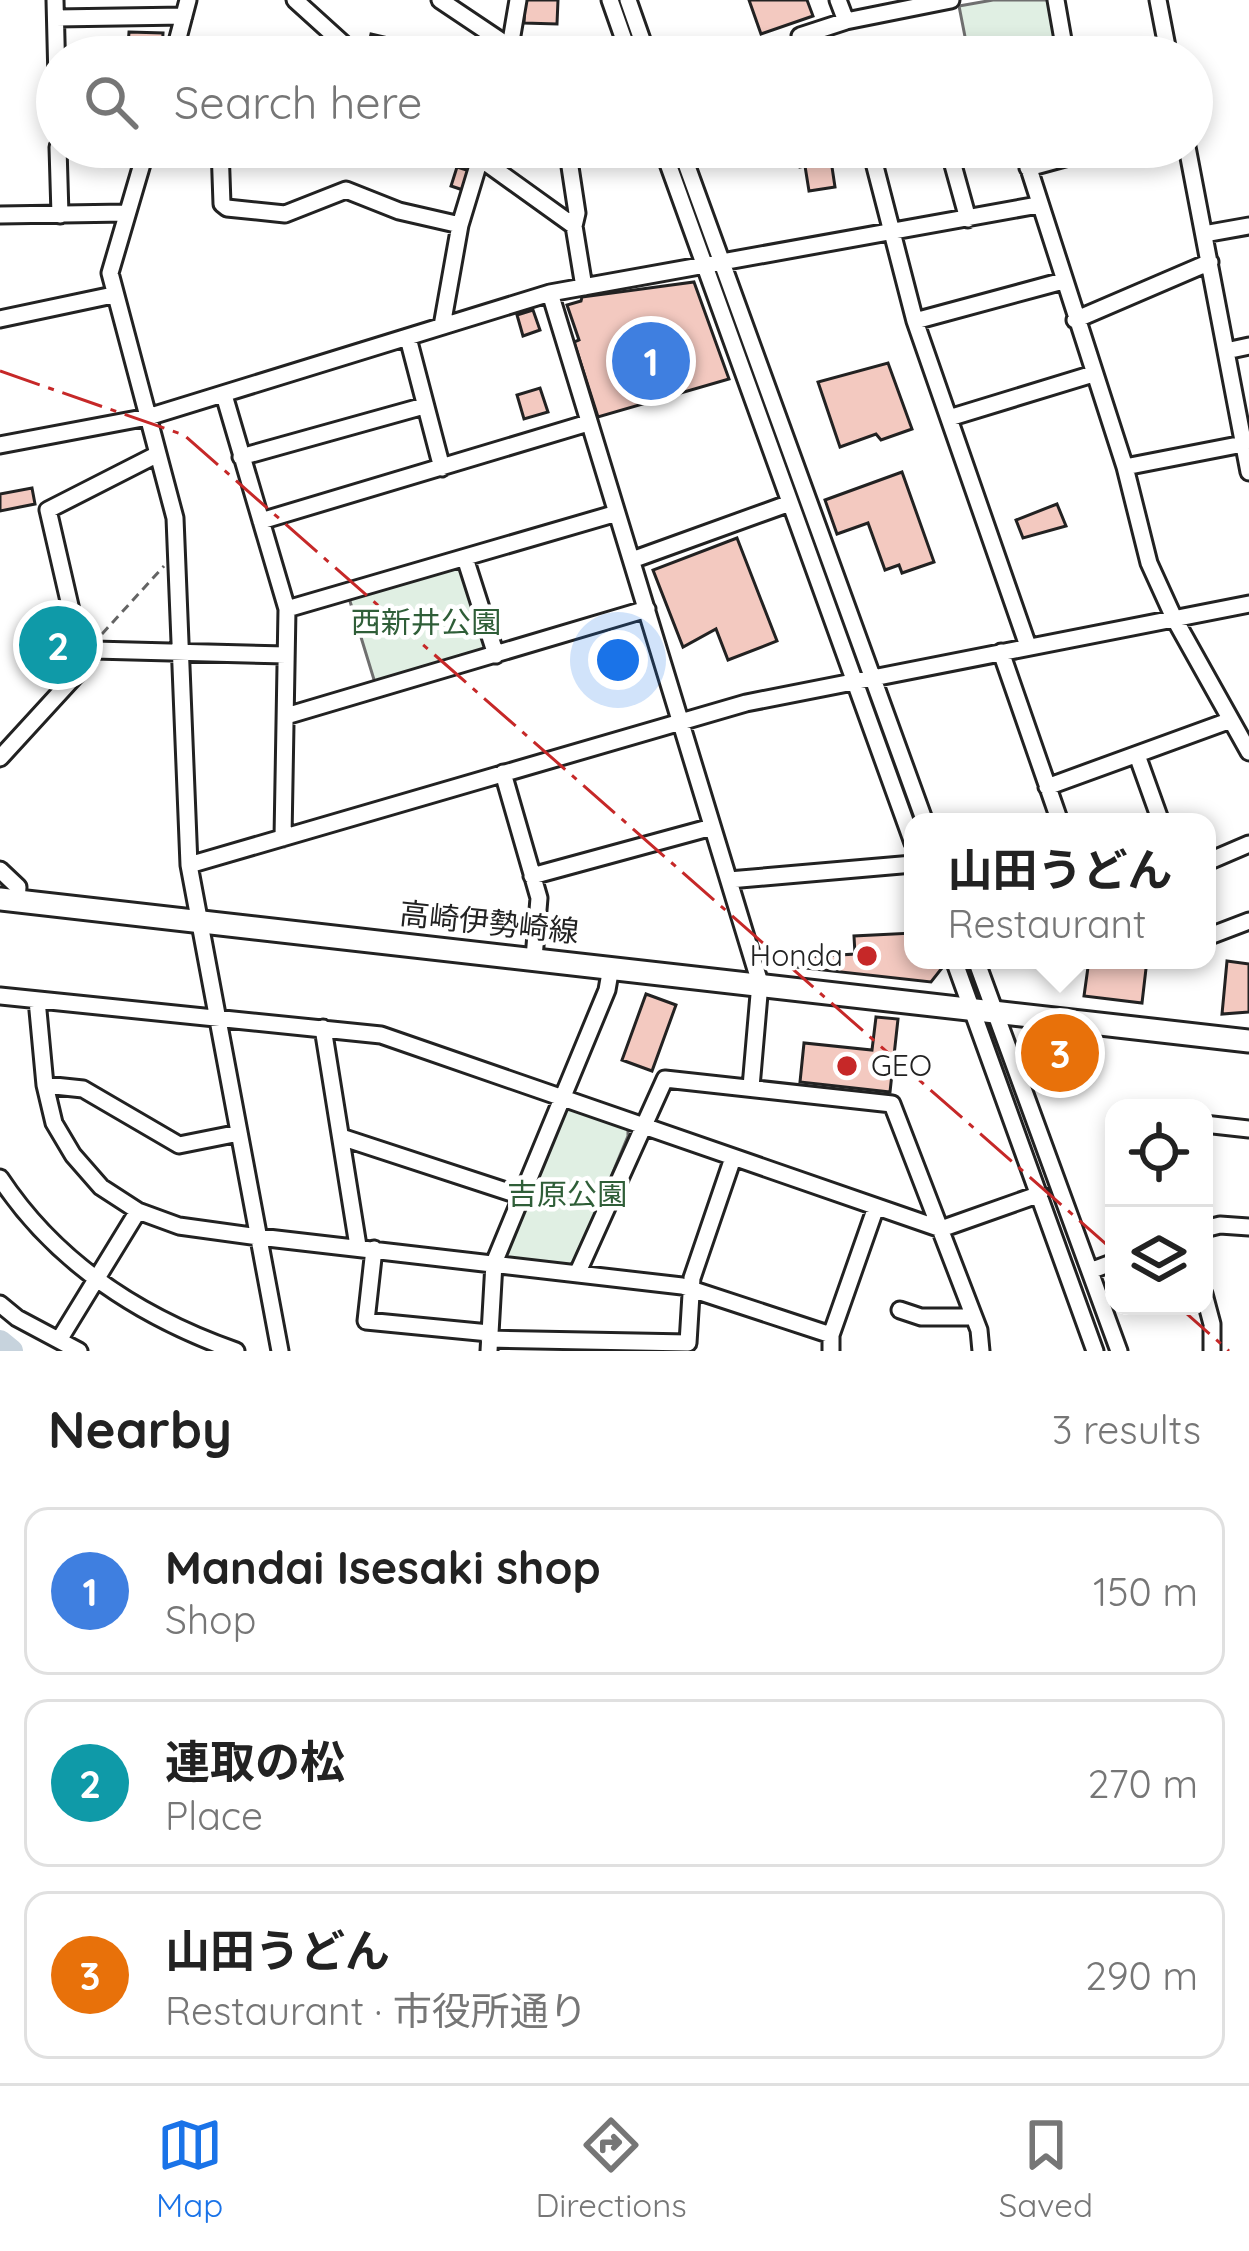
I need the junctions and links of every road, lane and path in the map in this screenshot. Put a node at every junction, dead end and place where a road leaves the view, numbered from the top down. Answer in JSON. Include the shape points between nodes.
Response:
{"nodes":[{"id":1,"x":55,"y":0,"type":"edge"},
{"id":2,"x":296,"y":0,"type":"edge"},
{"id":3,"x":440,"y":0,"type":"edge"},
{"id":4,"x":518,"y":0,"type":"edge"},
{"id":5,"x":610,"y":0,"type":"edge"},
{"id":6,"x":628,"y":0,"type":"edge"},
{"id":7,"x":838,"y":0,"type":"edge"},
{"id":8,"x":950,"y":0,"type":"edge"},
{"id":9,"x":1056,"y":0,"type":"edge"},
{"id":10,"x":1158,"y":0,"type":"edge"},
{"id":11,"x":186,"y":8,"type":"edge"},
{"id":12,"x":56,"y":19,"type":"junction"},
{"id":13,"x":846,"y":22,"type":"junction"},
{"id":14,"x":56,"y":36,"type":"edge"},
{"id":15,"x":335,"y":36,"type":"edge"},
{"id":16,"x":493,"y":36,"type":"edge"},
{"id":17,"x":511,"y":36,"type":"edge"},
{"id":18,"x":623,"y":36,"type":"edge"},
{"id":19,"x":641,"y":36,"type":"edge"},
{"id":20,"x":800,"y":36,"type":"edge"},
{"id":21,"x":1062,"y":36,"type":"edge"},
{"id":22,"x":1165,"y":36,"type":"edge"},
{"id":23,"x":59,"y":168,"type":"edge"},
{"id":24,"x":140,"y":168,"type":"edge"},
{"id":25,"x":220,"y":168,"type":"edge"},
{"id":26,"x":477,"y":168,"type":"edge"},
{"id":27,"x":493,"y":168,"type":"edge"},
{"id":28,"x":570,"y":168,"type":"edge"},
{"id":29,"x":671,"y":168,"type":"edge"},
{"id":30,"x":686,"y":168,"type":"edge"},
{"id":31,"x":876,"y":168,"type":"edge"},
{"id":32,"x":953,"y":168,"type":"edge"},
{"id":33,"x":1028,"y":168,"type":"edge"},
{"id":34,"x":1191,"y":168,"type":"edge"},
{"id":35,"x":1038,"y":205,"type":"junction"},
{"id":36,"x":126,"y":213,"type":"junction"},
{"id":37,"x":0,"y":215,"type":"edge"},
{"id":38,"x":60,"y":215,"type":"junction"},
{"id":39,"x":968,"y":219,"type":"junction"},
{"id":40,"x":460,"y":225,"type":"junction"},
{"id":41,"x":574,"y":226,"type":"junction"},
{"id":42,"x":1249,"y":226,"type":"edge"},
{"id":43,"x":895,"y":233,"type":"junction"},
{"id":44,"x":1204,"y":234,"type":"junction"},
{"id":45,"x":1210,"y":262,"type":"junction"},
{"id":46,"x":714,"y":265,"type":"junction"},
{"id":47,"x":1063,"y":281,"type":"junction"},
{"id":48,"x":584,"y":287,"type":"junction"},
{"id":49,"x":550,"y":293,"type":"junction"},
{"id":50,"x":113,"y":296,"type":"junction"},
{"id":51,"x":0,"y":319,"type":"edge"},
{"id":52,"x":1075,"y":320,"type":"junction"},
{"id":53,"x":915,"y":322,"type":"junction"},
{"id":54,"x":442,"y":326,"type":"junction"},
{"id":55,"x":408,"y":338,"type":"junction"},
{"id":56,"x":1249,"y":346,"type":"edge"},
{"id":57,"x":1226,"y":351,"type":"junction"},
{"id":58,"x":1093,"y":374,"type":"junction"},
{"id":59,"x":224,"y":395,"type":"junction"},
{"id":60,"x":424,"y":406,"type":"junction"},
{"id":61,"x":148,"y":417,"type":"junction"},
{"id":62,"x":949,"y":418,"type":"junction"},
{"id":63,"x":588,"y":423,"type":"junction"},
{"id":64,"x":1243,"y":443,"type":"junction"},
{"id":65,"x":0,"y":445,"type":"edge"},
{"id":66,"x":156,"y":455,"type":"junction"},
{"id":67,"x":241,"y":457,"type":"junction"},
{"id":68,"x":1125,"y":467,"type":"junction"},
{"id":69,"x":442,"y":468,"type":"junction"},
{"id":70,"x":1249,"y":472,"type":"edge"},
{"id":71,"x":790,"y":503,"type":"junction"},
{"id":72,"x":617,"y":513,"type":"junction"},
{"id":73,"x":261,"y":521,"type":"junction"},
{"id":74,"x":175,"y":554,"type":"junction"},
{"id":75,"x":465,"y":558,"type":"junction"},
{"id":76,"x":632,"y":560,"type":"junction"},
{"id":77,"x":1249,"y":604,"type":"edge"},
{"id":78,"x":287,"y":609,"type":"junction"},
{"id":79,"x":647,"y":610,"type":"junction"},
{"id":80,"x":1174,"y":618,"type":"junction"},
{"id":81,"x":1028,"y":646,"type":"junction"},
{"id":82,"x":93,"y":647,"type":"junction"},
{"id":83,"x":1001,"y":652,"type":"junction"},
{"id":84,"x":179,"y":653,"type":"junction"},
{"id":85,"x":286,"y":655,"type":"junction"},
{"id":86,"x":496,"y":655,"type":"junction"},
{"id":87,"x":28,"y":657,"type":"dead end"},
{"id":88,"x":863,"y":678,"type":"junction"},
{"id":89,"x":286,"y":716,"type":"junction"},
{"id":90,"x":1231,"y":720,"type":"junction"},
{"id":91,"x":681,"y":721,"type":"junction"},
{"id":92,"x":1249,"y":752,"type":"edge"},
{"id":93,"x":1137,"y":755,"type":"junction"},
{"id":94,"x":0,"y":758,"type":"edge"},
{"id":95,"x":502,"y":773,"type":"junction"},
{"id":96,"x":1047,"y":787,"type":"junction"},
{"id":97,"x":904,"y":813,"type":"edge"},
{"id":98,"x":921,"y":813,"type":"edge"},
{"id":99,"x":1057,"y":813,"type":"edge"},
{"id":100,"x":1158,"y":813,"type":"edge"},
{"id":101,"x":712,"y":827,"type":"junction"},
{"id":102,"x":284,"y":838,"type":"junction"},
{"id":103,"x":1249,"y":844,"type":"edge"},
{"id":104,"x":1216,"y":858,"type":"edge"},
{"id":105,"x":189,"y":865,"type":"junction"},
{"id":106,"x":904,"y":865,"type":"edge"},
{"id":107,"x":0,"y":870,"type":"edge"},
{"id":108,"x":532,"y":876,"type":"junction"},
{"id":109,"x":729,"y":880,"type":"junction"},
{"id":110,"x":9,"y":900,"type":"edge"},
{"id":111,"x":1249,"y":921,"type":"edge"},
{"id":112,"x":202,"y":922,"type":"junction"},
{"id":113,"x":1216,"y":934,"type":"edge"},
{"id":114,"x":534,"y":958,"type":"junction"},
{"id":115,"x":611,"y":967,"type":"junction"},
{"id":116,"x":960,"y":969,"type":"edge"},
{"id":117,"x":977,"y":969,"type":"edge"},
{"id":118,"x":760,"y":983,"type":"junction"},
{"id":119,"x":0,"y":997,"type":"edge"},
{"id":120,"x":38,"y":1000,"type":"junction"},
{"id":121,"x":983,"y":1009,"type":"junction"},
{"id":122,"x":220,"y":1017,"type":"junction"},
{"id":123,"x":323,"y":1028,"type":"junction"},
{"id":124,"x":1249,"y":1041,"type":"edge"},
{"id":125,"x":45,"y":1085,"type":"junction"},
{"id":126,"x":751,"y":1087,"type":"junction"},
{"id":127,"x":562,"y":1098,"type":"junction"},
{"id":128,"x":1213,"y":1125,"type":"edge"},
{"id":129,"x":644,"y":1126,"type":"junction"},
{"id":130,"x":1249,"y":1130,"type":"edge"},
{"id":131,"x":239,"y":1133,"type":"junction"},
{"id":132,"x":341,"y":1137,"type":"junction"},
{"id":133,"x":733,"y":1158,"type":"junction"},
{"id":134,"x":1,"y":1182,"type":"edge"},
{"id":135,"x":1040,"y":1194,"type":"junction"},
{"id":136,"x":521,"y":1196,"type":"junction"},
{"id":137,"x":876,"y":1207,"type":"junction"},
{"id":138,"x":138,"y":1211,"type":"junction"},
{"id":139,"x":1213,"y":1227,"type":"edge"},
{"id":140,"x":1249,"y":1227,"type":"edge"},
{"id":141,"x":941,"y":1229,"type":"junction"},
{"id":142,"x":259,"y":1237,"type":"junction"},
{"id":143,"x":366,"y":1247,"type":"junction"},
{"id":144,"x":494,"y":1263,"type":"junction"},
{"id":145,"x":1105,"y":1265,"type":"edge"},
{"id":146,"x":1090,"y":1271,"type":"junction"},
{"id":147,"x":577,"y":1274,"type":"junction"},
{"id":148,"x":97,"y":1280,"type":"junction"},
{"id":149,"x":692,"y":1288,"type":"junction"},
{"id":150,"x":0,"y":1304,"type":"edge"},
{"id":151,"x":900,"y":1310,"type":"dead end"},
{"id":152,"x":1210,"y":1315,"type":"edge"},
{"id":153,"x":974,"y":1317,"type":"junction"},
{"id":154,"x":59,"y":1340,"type":"junction"},
{"id":155,"x":489,"y":1341,"type":"edge"},
{"id":156,"x":831,"y":1343,"type":"edge"},
{"id":157,"x":79,"y":1351,"type":"edge"},
{"id":158,"x":236,"y":1351,"type":"edge"},
{"id":159,"x":280,"y":1351,"type":"edge"},
{"id":160,"x":981,"y":1351,"type":"edge"},
{"id":161,"x":1095,"y":1351,"type":"edge"},
{"id":162,"x":1119,"y":1351,"type":"edge"},
{"id":163,"x":1212,"y":1351,"type":"edge"}],
"edges":[{"from":1,"to":12,"type":"street"},
{"from":2,"to":15,"type":"street"},
{"from":3,"to":16,"type":"street"},
{"from":4,"to":17,"type":"street"},
{"from":5,"to":18,"type":"street"},
{"from":6,"to":19,"type":"street"},
{"from":7,"to":13,"type":"street"},
{"from":8,"to":13,"type":"street"},
{"from":9,"to":21,"type":"street"},
{"from":10,"to":22,"type":"street"},
{"from":11,"to":12,"type":"street"},
{"from":12,"to":14,"type":"street"},
{"from":13,"to":20,"type":"street"},
{"from":23,"to":38,"type":"street"},
{"from":24,"to":36,"type":"street"},
{"from":25,"to":40,"type":"street","via":[[227,208],[293,213],[346,190]]},
{"from":26,"to":40,"type":"street"},
{"from":27,"to":41,"type":"street"},
{"from":28,"to":41,"type":"street"},
{"from":29,"to":46,"type":"street"},
{"from":30,"to":46,"type":"street"},
{"from":31,"to":43,"type":"street"},
{"from":32,"to":39,"type":"street"},
{"from":33,"to":35,"type":"street"},
{"from":34,"to":44,"type":"street"},
{"from":35,"to":39,"type":"street"},
{"from":35,"to":47,"type":"street"},
{"from":36,"to":38,"type":"street"},
{"from":36,"to":50,"type":"street","via":[[110,273]]},
{"from":37,"to":38,"type":"street"},
{"from":39,"to":43,"type":"street"},
{"from":40,"to":54,"type":"street"},
{"from":41,"to":48,"type":"street"},
{"from":42,"to":44,"type":"street"},
{"from":43,"to":46,"type":"street"},
{"from":43,"to":53,"type":"street"},
{"from":44,"to":45,"type":"street"},
{"from":45,"to":52,"type":"street"},
{"from":45,"to":57,"type":"street"},
{"from":46,"to":48,"type":"street"},
{"from":46,"to":71,"type":"street"},
{"from":46,"to":88,"type":"street"},
{"from":47,"to":52,"type":"street"},
{"from":47,"to":53,"type":"street"},
{"from":48,"to":49,"type":"street"},
{"from":49,"to":54,"type":"street"},
{"from":49,"to":63,"type":"street"},
{"from":50,"to":51,"type":"street"},
{"from":50,"to":61,"type":"street"},
{"from":52,"to":58,"type":"street"},
{"from":53,"to":62,"type":"street"},
{"from":54,"to":55,"type":"street"},
{"from":55,"to":59,"type":"street"},
{"from":55,"to":60,"type":"street"},
{"from":56,"to":57,"type":"street"},
{"from":57,"to":64,"type":"street"},
{"from":58,"to":62,"type":"street"},
{"from":58,"to":68,"type":"street"},
{"from":59,"to":61,"type":"street"},
{"from":59,"to":67,"type":"street"},
{"from":60,"to":67,"type":"street"},
{"from":60,"to":69,"type":"street"},
{"from":61,"to":65,"type":"street"},
{"from":61,"to":66,"type":"street"},
{"from":62,"to":81,"type":"street"},
{"from":63,"to":69,"type":"street"},
{"from":63,"to":72,"type":"street"},
{"from":64,"to":68,"type":"street"},
{"from":64,"to":70,"type":"street"},
{"from":66,"to":74,"type":"street","via":[[175,518]]},
{"from":66,"to":82,"type":"street","via":[[48,510],[74,622]]},
{"from":67,"to":73,"type":"street"},
{"from":68,"to":80,"type":"street","via":[[1149,563]]},
{"from":69,"to":73,"type":"street"},
{"from":71,"to":76,"type":"street"},
{"from":71,"to":88,"type":"street"},
{"from":72,"to":75,"type":"street"},
{"from":72,"to":76,"type":"street"},
{"from":73,"to":78,"type":"street"},
{"from":74,"to":82,"type":"path"},
{"from":74,"to":84,"type":"street"},
{"from":75,"to":78,"type":"street"},
{"from":75,"to":86,"type":"street"},
{"from":76,"to":79,"type":"street"},
{"from":77,"to":80,"type":"street"},
{"from":78,"to":85,"type":"street"},
{"from":79,"to":86,"type":"street"},
{"from":79,"to":91,"type":"street"},
{"from":80,"to":81,"type":"street"},
{"from":80,"to":90,"type":"street"},
{"from":81,"to":83,"type":"street"},
{"from":82,"to":84,"type":"street"},
{"from":82,"to":87,"type":"path"},
{"from":82,"to":94,"type":"street"},
{"from":83,"to":88,"type":"street"},
{"from":83,"to":96,"type":"street"},
{"from":84,"to":85,"type":"street"},
{"from":84,"to":105,"type":"street"},
{"from":85,"to":89,"type":"street"},
{"from":86,"to":89,"type":"street"},
{"from":88,"to":91,"type":"street"},
{"from":88,"to":97,"type":"street"},
{"from":88,"to":98,"type":"street"},
{"from":89,"to":102,"type":"street"},
{"from":90,"to":92,"type":"street"},
{"from":90,"to":93,"type":"street"},
{"from":91,"to":95,"type":"street"},
{"from":91,"to":101,"type":"street"},
{"from":93,"to":96,"type":"street"},
{"from":93,"to":100,"type":"street"},
{"from":95,"to":102,"type":"street"},
{"from":95,"to":108,"type":"street"},
{"from":96,"to":99,"type":"street"},
{"from":101,"to":108,"type":"street"},
{"from":101,"to":109,"type":"street"},
{"from":102,"to":105,"type":"street"},
{"from":103,"to":104,"type":"street"},
{"from":105,"to":112,"type":"street"},
{"from":106,"to":109,"type":"street"},
{"from":107,"to":110,"type":"street","via":[[18,887]]},
{"from":108,"to":114,"type":"street","via":[[539,907]]},
{"from":109,"to":118,"type":"street"},
{"from":110,"to":112,"type":"main road","name":"高崎伊勢崎線"},
{"from":111,"to":113,"type":"street"},
{"from":112,"to":114,"type":"main road","name":"高崎伊勢崎線"},
{"from":112,"to":122,"type":"street"},
{"from":114,"to":115,"type":"main road","name":"高崎伊勢崎線"},
{"from":115,"to":118,"type":"main road","name":"高崎伊勢崎線"},
{"from":115,"to":127,"type":"street"},
{"from":116,"to":121,"type":"street"},
{"from":117,"to":121,"type":"street"},
{"from":118,"to":121,"type":"main road","name":"高崎伊勢崎線"},
{"from":118,"to":126,"type":"street"},
{"from":119,"to":120,"type":"street"},
{"from":120,"to":122,"type":"street"},
{"from":120,"to":125,"type":"street"},
{"from":121,"to":124,"type":"main road","name":"高崎伊勢崎線"},
{"from":121,"to":135,"type":"street"},
{"from":121,"to":146,"type":"street"},
{"from":122,"to":123,"type":"street"},
{"from":122,"to":131,"type":"street"},
{"from":123,"to":127,"type":"street","via":[[381,1035]]},
{"from":123,"to":132,"type":"street"},
{"from":125,"to":131,"type":"street","via":[[83,1089],[179,1145]]},
{"from":125,"to":138,"type":"street","via":[[73,1154],[101,1187]]},
{"from":126,"to":129,"type":"street","via":[[665,1078]]},
{"from":126,"to":141,"type":"street","via":[[892,1104]]},
{"from":127,"to":129,"type":"street"},
{"from":127,"to":136,"type":"street"},
{"from":128,"to":130,"type":"street"},
{"from":129,"to":133,"type":"street"},
{"from":129,"to":147,"type":"street"},
{"from":131,"to":142,"type":"street"},
{"from":132,"to":136,"type":"street"},
{"from":132,"to":143,"type":"street"},
{"from":133,"to":137,"type":"street"},
{"from":133,"to":149,"type":"street"},
{"from":134,"to":148,"type":"street"},
{"from":135,"to":141,"type":"street"},
{"from":135,"to":161,"type":"street"},
{"from":136,"to":144,"type":"street"},
{"from":137,"to":141,"type":"street"},
{"from":137,"to":156,"type":"street"},
{"from":138,"to":142,"type":"street","via":[[178,1226]]},
{"from":138,"to":148,"type":"street"},
{"from":139,"to":140,"type":"street"},
{"from":141,"to":153,"type":"street"},
{"from":142,"to":143,"type":"street"},
{"from":142,"to":159,"type":"street"},
{"from":143,"to":144,"type":"street"},
{"from":143,"to":155,"type":"street","via":[[366,1321]]},
{"from":144,"to":147,"type":"street"},
{"from":144,"to":155,"type":"street"},
{"from":145,"to":146,"type":"street"},
{"from":146,"to":162,"type":"street"},
{"from":147,"to":149,"type":"street"},
{"from":148,"to":154,"type":"street"},
{"from":148,"to":158,"type":"street","via":[[158,1318]]},
{"from":149,"to":155,"type":"street","via":[[688,1343]]},
{"from":149,"to":156,"type":"street"},
{"from":150,"to":154,"type":"street"},
{"from":151,"to":153,"type":"street"},
{"from":152,"to":163,"type":"street"},
{"from":153,"to":160,"type":"street"},
{"from":154,"to":157,"type":"street"}]}
